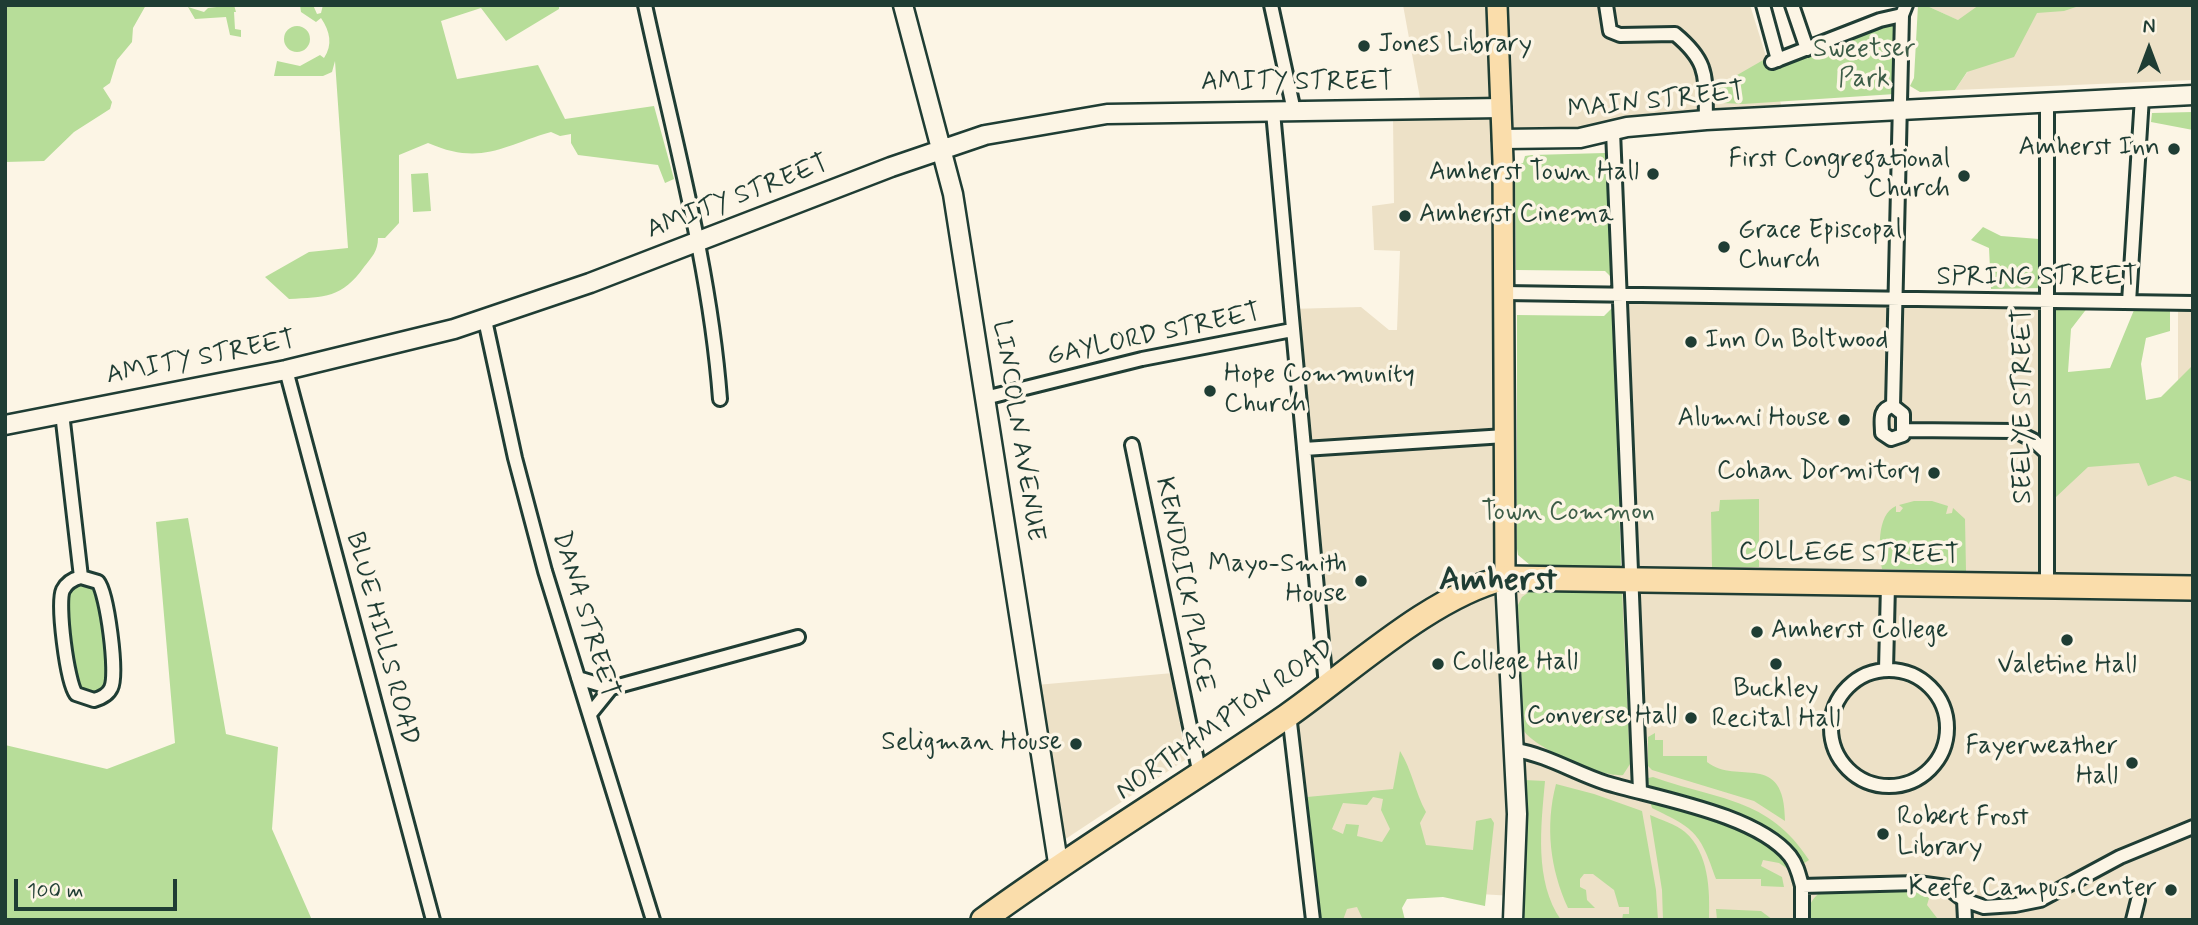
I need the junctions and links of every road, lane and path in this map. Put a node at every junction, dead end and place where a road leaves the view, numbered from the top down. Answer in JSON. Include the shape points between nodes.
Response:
{"nodes":[{"id":1,"x":645,"y":5,"type":"edge"},
{"id":2,"x":903,"y":5,"type":"edge"},
{"id":3,"x":1271,"y":5,"type":"edge"},
{"id":4,"x":1497,"y":5,"type":"edge"},
{"id":5,"x":1606,"y":5,"type":"edge"},
{"id":6,"x":1763,"y":5,"type":"edge"},
{"id":7,"x":1792,"y":5,"type":"edge"},
{"id":8,"x":1904,"y":10,"type":"edge"},
{"id":9,"x":1807,"y":49,"type":"junction"},
{"id":10,"x":2193,"y":95,"type":"edge"},
{"id":11,"x":2142,"y":97,"type":"junction"},
{"id":12,"x":2047,"y":101,"type":"junction"},
{"id":13,"x":1501,"y":108,"type":"junction"},
{"id":14,"x":1899,"y":109,"type":"junction"},
{"id":15,"x":1294,"y":111,"type":"junction"},
{"id":16,"x":1273,"y":112,"type":"junction"},
{"id":17,"x":1706,"y":120,"type":"junction"},
{"id":18,"x":1613,"y":131,"type":"junction"},
{"id":19,"x":1503,"y":139,"type":"junction"},
{"id":20,"x":942,"y":149,"type":"junction"},
{"id":21,"x":698,"y":242,"type":"junction"},
{"id":22,"x":1504,"y":293,"type":"junction"},
{"id":23,"x":1621,"y":294,"type":"junction"},
{"id":24,"x":1896,"y":300,"type":"junction"},
{"id":25,"x":2047,"y":301,"type":"junction"},
{"id":26,"x":2129,"y":302,"type":"junction"},
{"id":27,"x":2193,"y":303,"type":"edge"},
{"id":28,"x":485,"y":320,"type":"junction"},
{"id":29,"x":1292,"y":330,"type":"junction"},
{"id":30,"x":286,"y":370,"type":"junction"},
{"id":31,"x":985,"y":398,"type":"junction"},
{"id":32,"x":720,"y":399,"type":"dead end"},
{"id":33,"x":1894,"y":405,"type":"junction"},
{"id":34,"x":62,"y":413,"type":"junction"},
{"id":35,"x":5,"y":425,"type":"edge"},
{"id":36,"x":1905,"y":430,"type":"junction"},
{"id":37,"x":1505,"y":436,"type":"junction"},
{"id":38,"x":1132,"y":445,"type":"dead end"},
{"id":39,"x":1304,"y":449,"type":"junction"},
{"id":40,"x":2047,"y":453,"type":"junction"},
{"id":41,"x":81,"y":577,"type":"junction"},
{"id":42,"x":1504,"y":578,"type":"junction"},
{"id":43,"x":1631,"y":578,"type":"junction"},
{"id":44,"x":1888,"y":584,"type":"junction"},
{"id":45,"x":2046,"y":586,"type":"junction"},
{"id":46,"x":2193,"y":588,"type":"edge"},
{"id":47,"x":798,"y":637,"type":"dead end"},
{"id":48,"x":1886,"y":670,"type":"junction"},
{"id":49,"x":578,"y":678,"type":"junction"},
{"id":50,"x":1326,"y":686,"type":"junction"},
{"id":51,"x":611,"y":688,"type":"junction"},
{"id":52,"x":590,"y":714,"type":"junction"},
{"id":53,"x":1289,"y":714,"type":"junction"},
{"id":54,"x":1515,"y":750,"type":"junction"},
{"id":55,"x":1200,"y":775,"type":"junction"},
{"id":56,"x":1640,"y":791,"type":"junction"},
{"id":57,"x":2193,"y":827,"type":"edge"},
{"id":58,"x":1059,"y":869,"type":"junction"},
{"id":59,"x":1802,"y":886,"type":"junction"},
{"id":60,"x":1964,"y":900,"type":"junction"},
{"id":61,"x":2138,"y":901,"type":"dead end"},
{"id":62,"x":433,"y":920,"type":"edge"},
{"id":63,"x":653,"y":920,"type":"edge"},
{"id":64,"x":983,"y":920,"type":"edge"},
{"id":65,"x":1313,"y":920,"type":"edge"},
{"id":66,"x":1513,"y":920,"type":"edge"},
{"id":67,"x":1802,"y":920,"type":"edge"},
{"id":68,"x":1965,"y":920,"type":"edge"},
{"id":69,"x":2133,"y":920,"type":"edge"}],
"edges":[{"from":1,"to":21,"type":"street"},
{"from":2,"to":20,"type":"main road","name":"LINCOLN AVENUE"},
{"from":3,"to":15,"type":"street"},
{"from":4,"to":13,"type":"main road"},
{"from":5,"to":17,"type":"street","via":[[1610,31],[1620,35],[1675,34],[1690,48],[1704,66]]},
{"from":6,"to":9,"type":"street","via":[[1775,61]]},
{"from":7,"to":9,"type":"street"},
{"from":8,"to":9,"type":"street"},
{"from":8,"to":14,"type":"street"},
{"from":10,"to":11,"type":"main road","name":"MAIN STREET"},
{"from":11,"to":12,"type":"main road","name":"MAIN STREET"},
{"from":11,"to":26,"type":"street"},
{"from":12,"to":14,"type":"main road","name":"MAIN STREET"},
{"from":12,"to":25,"type":"street","name":"SEELYE STREET"},
{"from":13,"to":15,"type":"main road","name":"AMITY STREET"},
{"from":13,"to":19,"type":"main road"},
{"from":14,"to":17,"type":"main road","name":"MAIN STREET"},
{"from":14,"to":24,"type":"street"},
{"from":15,"to":16,"type":"main road","name":"AMITY STREET"},
{"from":16,"to":20,"type":"main road","name":"AMITY STREET","via":[[1090,115],[985,135]]},
{"from":16,"to":29,"type":"street"},
{"from":17,"to":18,"type":"main road","name":"MAIN STREET"},
{"from":18,"to":19,"type":"main road","name":"MAIN STREET","via":[[1580,138]]},
{"from":18,"to":23,"type":"street"},
{"from":19,"to":22,"type":"main road"},
{"from":20,"to":21,"type":"main road","name":"AMITY STREET"},
{"from":20,"to":31,"type":"main road","name":"LINCOLN AVENUE"},
{"from":21,"to":28,"type":"main road","name":"AMITY STREET"},
{"from":21,"to":32,"type":"street","via":[[715,338]]},
{"from":22,"to":23,"type":"street","name":"SPRING STREET"},
{"from":22,"to":37,"type":"main road"},
{"from":23,"to":24,"type":"street","name":"SPRING STREET"},
{"from":23,"to":43,"type":"street"},
{"from":24,"to":25,"type":"street","name":"SPRING STREET"},
{"from":24,"to":33,"type":"street"},
{"from":25,"to":26,"type":"street","name":"SPRING STREET"},
{"from":25,"to":40,"type":"street","name":"SEELYE STREET"},
{"from":26,"to":27,"type":"street","name":"SPRING STREET"},
{"from":28,"to":30,"type":"main road","name":"AMITY STREET"},
{"from":28,"to":49,"type":"street","name":"DANA STREET","via":[[515,458]]},
{"from":29,"to":31,"type":"street","name":"GAYLORD STREET","via":[[1142,359]]},
{"from":29,"to":39,"type":"street"},
{"from":30,"to":34,"type":"main road","name":"AMITY STREET"},
{"from":30,"to":62,"type":"street","name":"BLUE HILLS ROAD"},
{"from":31,"to":58,"type":"main road","name":"LINCOLN AVENUE"},
{"from":33,"to":36,"type":"street","via":[[1903,414]]},
{"from":33,"to":36,"type":"street","via":[[1883,410],[1882,433],[1891,439]]},
{"from":34,"to":35,"type":"main road","name":"AMITY STREET"},
{"from":34,"to":41,"type":"street"},
{"from":36,"to":40,"type":"street","via":[[2015,431]]},
{"from":37,"to":39,"type":"street"},
{"from":37,"to":42,"type":"main road"},
{"from":38,"to":55,"type":"street","name":"KENDRICK PLACE"},
{"from":39,"to":50,"type":"street"},
{"from":40,"to":45,"type":"street","name":"SEELYE STREET"},
{"from":41,"to":41,"type":"street","via":[[103,588],[110,638],[113,685],[93,700],[71,688],[66,654],[61,598],[67,584]]},
{"from":42,"to":43,"type":"highway","name":"COLLEGE STREET"},
{"from":42,"to":50,"type":"highway","name":"NORTHAMPTON ROAD","via":[[1466,589]]},
{"from":42,"to":54,"type":"main road"},
{"from":43,"to":44,"type":"highway","name":"COLLEGE STREET"},
{"from":43,"to":56,"type":"street"},
{"from":44,"to":45,"type":"highway","name":"COLLEGE STREET"},
{"from":44,"to":48,"type":"street"},
{"from":45,"to":46,"type":"highway","name":"COLLEGE STREET"},
{"from":47,"to":51,"type":"street"},
{"from":48,"to":48,"type":"street","via":[[1855,680],[1843,692],[1835,706],[1832,738],[1847,768],[1860,778],[1892,786],[1908,783],[1935,764],[1943,749],[1947,717],[1941,701],[1919,677]]},
{"from":49,"to":51,"type":"street"},
{"from":49,"to":52,"type":"street","name":"DANA STREET"},
{"from":50,"to":53,"type":"highway","name":"NORTHAMPTON ROAD"},
{"from":51,"to":52,"type":"street"},
{"from":52,"to":63,"type":"street","name":"DANA STREET"},
{"from":53,"to":55,"type":"highway","name":"NORTHAMPTON ROAD"},
{"from":53,"to":65,"type":"street"},
{"from":54,"to":56,"type":"street"},
{"from":54,"to":66,"type":"main road"},
{"from":55,"to":58,"type":"highway","name":"NORTHAMPTON ROAD"},
{"from":56,"to":59,"type":"street","via":[[1698,807],[1756,832],[1791,857]]},
{"from":57,"to":60,"type":"street","via":[[2040,900],[1984,907]]},
{"from":58,"to":64,"type":"highway","name":"NORTHAMPTON ROAD"},
{"from":59,"to":60,"type":"street","via":[[1918,883],[1947,887]]},
{"from":59,"to":67,"type":"street"},
{"from":60,"to":68,"type":"street"},
{"from":61,"to":69,"type":"street"}]}
